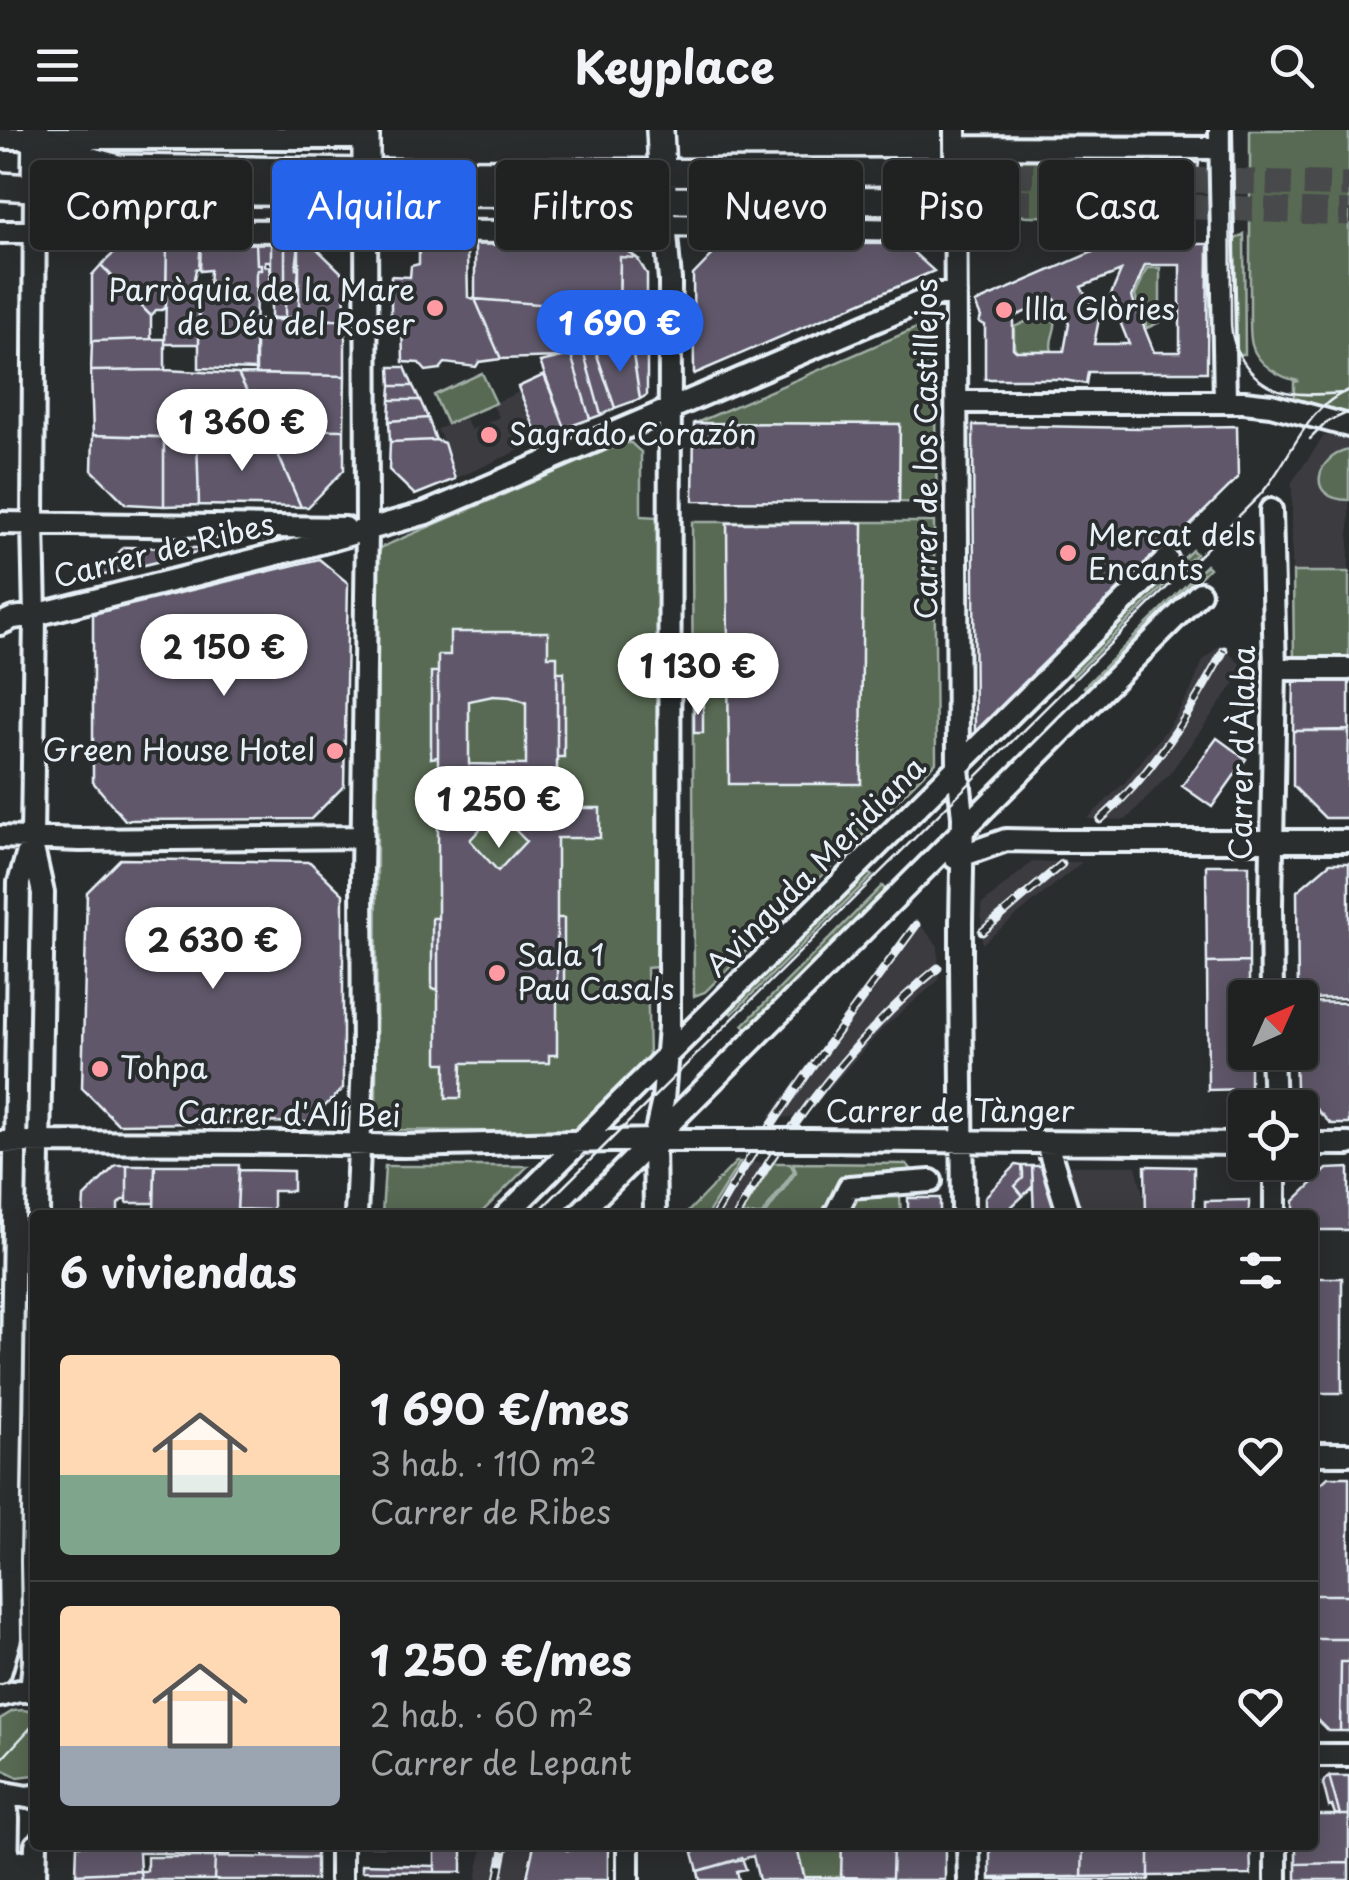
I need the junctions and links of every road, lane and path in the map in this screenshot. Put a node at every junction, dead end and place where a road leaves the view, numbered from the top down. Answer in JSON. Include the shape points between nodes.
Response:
{"nodes":[{"id":1,"x":660,"y":130,"type":"edge"},
{"id":2,"x":36,"y":133,"type":"edge"},
{"id":3,"x":366,"y":134,"type":"edge"},
{"id":4,"x":0,"y":138,"type":"edge"},
{"id":5,"x":956,"y":138,"type":"edge"},
{"id":6,"x":1220,"y":139,"type":"edge"},
{"id":7,"x":36,"y":160,"type":"edge"},
{"id":8,"x":366,"y":160,"type":"edge"},
{"id":9,"x":661,"y":160,"type":"edge"},
{"id":10,"x":883,"y":172,"type":"edge"},
{"id":11,"x":669,"y":173,"type":"edge"},
{"id":12,"x":272,"y":177,"type":"edge"},
{"id":13,"x":0,"y":186,"type":"edge"},
{"id":14,"x":30,"y":188,"type":"edge"},
{"id":15,"x":883,"y":203,"type":"edge"},
{"id":16,"x":669,"y":213,"type":"edge"},
{"id":17,"x":669,"y":213,"type":"edge"},
{"id":18,"x":883,"y":227,"type":"edge"},
{"id":19,"x":30,"y":231,"type":"edge"},
{"id":20,"x":0,"y":232,"type":"edge"},
{"id":21,"x":34,"y":250,"type":"edge"},
{"id":22,"x":367,"y":250,"type":"edge"},
{"id":23,"x":668,"y":250,"type":"edge"},
{"id":24,"x":956,"y":250,"type":"edge"},
{"id":25,"x":956,"y":294,"type":"junction"},
{"id":26,"x":957,"y":402,"type":"junction"},
{"id":27,"x":1225,"y":402,"type":"junction"},
{"id":28,"x":669,"y":409,"type":"junction"},
{"id":29,"x":1349,"y":426,"type":"edge"},
{"id":30,"x":1270,"y":510,"type":"dead end"},
{"id":31,"x":0,"y":523,"type":"edge"},
{"id":32,"x":33,"y":524,"type":"junction"},
{"id":33,"x":367,"y":528,"type":"junction"},
{"id":34,"x":1166,"y":560,"type":"dead end"},
{"id":35,"x":1200,"y":593,"type":"dead end"},
{"id":36,"x":35,"y":615,"type":"junction"},
{"id":37,"x":0,"y":624,"type":"edge"},
{"id":38,"x":1275,"y":668,"type":"junction"},
{"id":39,"x":1349,"y":670,"type":"edge"},
{"id":40,"x":958,"y":768,"type":"junction"},
{"id":41,"x":965,"y":825,"type":"junction"},
{"id":42,"x":0,"y":837,"type":"edge"},
{"id":43,"x":363,"y":837,"type":"junction"},
{"id":44,"x":1006,"y":840,"type":"junction"},
{"id":45,"x":32,"y":841,"type":"junction"},
{"id":46,"x":1272,"y":842,"type":"junction"},
{"id":47,"x":1349,"y":842,"type":"edge"},
{"id":48,"x":962,"y":856,"type":"junction"},
{"id":49,"x":925,"y":870,"type":"junction"},
{"id":50,"x":1272,"y":980,"type":"edge"},
{"id":51,"x":667,"y":1058,"type":"junction"},
{"id":52,"x":654,"y":1140,"type":"junction"},
{"id":53,"x":8,"y":1142,"type":"edge"},
{"id":54,"x":38,"y":1142,"type":"junction"},
{"id":55,"x":963,"y":1142,"type":"junction"},
{"id":56,"x":578,"y":1143,"type":"junction"},
{"id":57,"x":1228,"y":1144,"type":"edge"},
{"id":58,"x":1318,"y":1144,"type":"edge"},
{"id":59,"x":1349,"y":1144,"type":"edge"},
{"id":60,"x":359,"y":1146,"type":"junction"},
{"id":61,"x":1049,"y":1150,"type":"dead end"},
{"id":62,"x":1275,"y":1180,"type":"edge"},
{"id":63,"x":931,"y":1181,"type":"dead end"},
{"id":64,"x":38,"y":1210,"type":"edge"},
{"id":65,"x":356,"y":1210,"type":"edge"},
{"id":66,"x":511,"y":1210,"type":"edge"},
{"id":67,"x":583,"y":1210,"type":"edge"},
{"id":68,"x":655,"y":1210,"type":"edge"},
{"id":69,"x":838,"y":1210,"type":"edge"},
{"id":70,"x":963,"y":1210,"type":"edge"},
{"id":71,"x":1067,"y":1210,"type":"edge"},
{"id":72,"x":1274,"y":1210,"type":"edge"},
{"id":73,"x":1318,"y":1454,"type":"edge"},
{"id":74,"x":1349,"y":1454,"type":"edge"},
{"id":75,"x":0,"y":1674,"type":"edge"},
{"id":76,"x":30,"y":1691,"type":"edge"},
{"id":77,"x":0,"y":1696,"type":"edge"},
{"id":78,"x":1318,"y":1754,"type":"edge"},
{"id":79,"x":1349,"y":1755,"type":"edge"},
{"id":80,"x":1,"y":1793,"type":"edge"},
{"id":81,"x":30,"y":1797,"type":"edge"},
{"id":82,"x":341,"y":1850,"type":"edge"},
{"id":83,"x":628,"y":1850,"type":"edge"},
{"id":84,"x":968,"y":1850,"type":"edge"},
{"id":85,"x":1276,"y":1850,"type":"edge"},
{"id":86,"x":7,"y":1880,"type":"edge"},
{"id":87,"x":341,"y":1880,"type":"edge"},
{"id":88,"x":628,"y":1880,"type":"edge"},
{"id":89,"x":969,"y":1880,"type":"edge"},
{"id":90,"x":1276,"y":1880,"type":"edge"}],
"edges":[{"from":1,"to":9,"type":"main road"},
{"from":2,"to":3,"type":"street"},
{"from":2,"to":4,"type":"street"},
{"from":2,"to":7,"type":"main road"},
{"from":2,"to":12,"type":"main road","via":[[78,157],[118,168]]},
{"from":3,"to":8,"type":"main road"},
{"from":5,"to":6,"type":"street"},
{"from":6,"to":27,"type":"street"},
{"from":10,"to":11,"type":"main road"},
{"from":13,"to":14,"type":"main road"},
{"from":15,"to":17,"type":"main road"},
{"from":16,"to":18,"type":"street"},
{"from":19,"to":20,"type":"street"},
{"from":21,"to":32,"type":"street"},
{"from":22,"to":33,"type":"street"},
{"from":23,"to":28,"type":"street"},
{"from":24,"to":25,"type":"street","name":"Carrer de los Castillejos"},
{"from":25,"to":26,"type":"street","name":"Carrer de los Castillejos"},
{"from":25,"to":28,"type":"street","name":"Carrer de Ribes","via":[[938,294]]},
{"from":26,"to":27,"type":"street"},
{"from":26,"to":40,"type":"street","name":"Carrer de los Castillejos"},
{"from":27,"to":29,"type":"street","via":[[1271,404]]},
{"from":28,"to":33,"type":"street","name":"Carrer de Ribes","via":[[426,513]]},
{"from":28,"to":51,"type":"street"},
{"from":30,"to":38,"type":"street","name":"Carrer d'Àlaba"},
{"from":31,"to":32,"type":"street"},
{"from":32,"to":33,"type":"street"},
{"from":32,"to":36,"type":"street"},
{"from":33,"to":36,"type":"street","name":"Carrer de Ribes"},
{"from":33,"to":43,"type":"street"},
{"from":34,"to":40,"type":"street","name":"Avinguda Meridiana"},
{"from":35,"to":41,"type":"street"},
{"from":36,"to":37,"type":"street","name":"Carrer de Ribes"},
{"from":36,"to":45,"type":"street"},
{"from":38,"to":39,"type":"street"},
{"from":38,"to":46,"type":"street","name":"Carrer d'Àlaba"},
{"from":40,"to":41,"type":"street","name":"Carrer de los Castillejos"},
{"from":40,"to":51,"type":"street","name":"Avinguda Meridiana"},
{"from":41,"to":44,"type":"street"},
{"from":41,"to":48,"type":"street","name":"Carrer de los Castillejos"},
{"from":41,"to":49,"type":"street"},
{"from":42,"to":45,"type":"street"},
{"from":43,"to":45,"type":"street"},
{"from":43,"to":60,"type":"street"},
{"from":44,"to":46,"type":"street","bridge":true},
{"from":44,"to":48,"type":"street"},
{"from":45,"to":53,"type":"street","via":[[19,883]]},
{"from":45,"to":54,"type":"street","via":[[43,893]]},
{"from":46,"to":47,"type":"street"},
{"from":46,"to":50,"type":"street","name":"Carrer d'Àlaba"},
{"from":48,"to":49,"type":"street"},
{"from":48,"to":55,"type":"street","name":"Carrer de los Castillejos","bridge":true},
{"from":49,"to":52,"type":"street"},
{"from":51,"to":52,"type":"street"},
{"from":51,"to":56,"type":"street","name":"Avinguda Meridiana"},
{"from":52,"to":55,"type":"street","name":"Carrer de Tànger","bridge":true},
{"from":52,"to":56,"type":"street","name":"Carrer d'Alí Bei"},
{"from":52,"to":67,"type":"street"},
{"from":52,"to":68,"type":"street"},
{"from":53,"to":54,"type":"street","name":"Carrer d'Alí Bei"},
{"from":53,"to":75,"type":"street","bridge":true,"via":[[14,1224],[10,1638]]},
{"from":54,"to":60,"type":"street","name":"Carrer d'Alí Bei"},
{"from":54,"to":64,"type":"street"},
{"from":55,"to":57,"type":"street","name":"Carrer de Tànger"},
{"from":55,"to":70,"type":"street","name":"Carrer de los Castillejos"},
{"from":56,"to":60,"type":"street","name":"Carrer d'Alí Bei"},
{"from":56,"to":66,"type":"street","name":"Avinguda Meridiana"},
{"from":58,"to":59,"type":"street"},
{"from":60,"to":65,"type":"street"},
{"from":61,"to":71,"type":"street"},
{"from":62,"to":72,"type":"street"},
{"from":63,"to":69,"type":"street","via":[[849,1187]]},
{"from":73,"to":74,"type":"street"},
{"from":76,"to":77,"type":"street"},
{"from":78,"to":79,"type":"street"},
{"from":80,"to":81,"type":"street"},
{"from":80,"to":86,"type":"street","via":[[8,1819]]},
{"from":82,"to":87,"type":"street"},
{"from":83,"to":88,"type":"street"},
{"from":84,"to":89,"type":"street"},
{"from":85,"to":90,"type":"street"}]}
